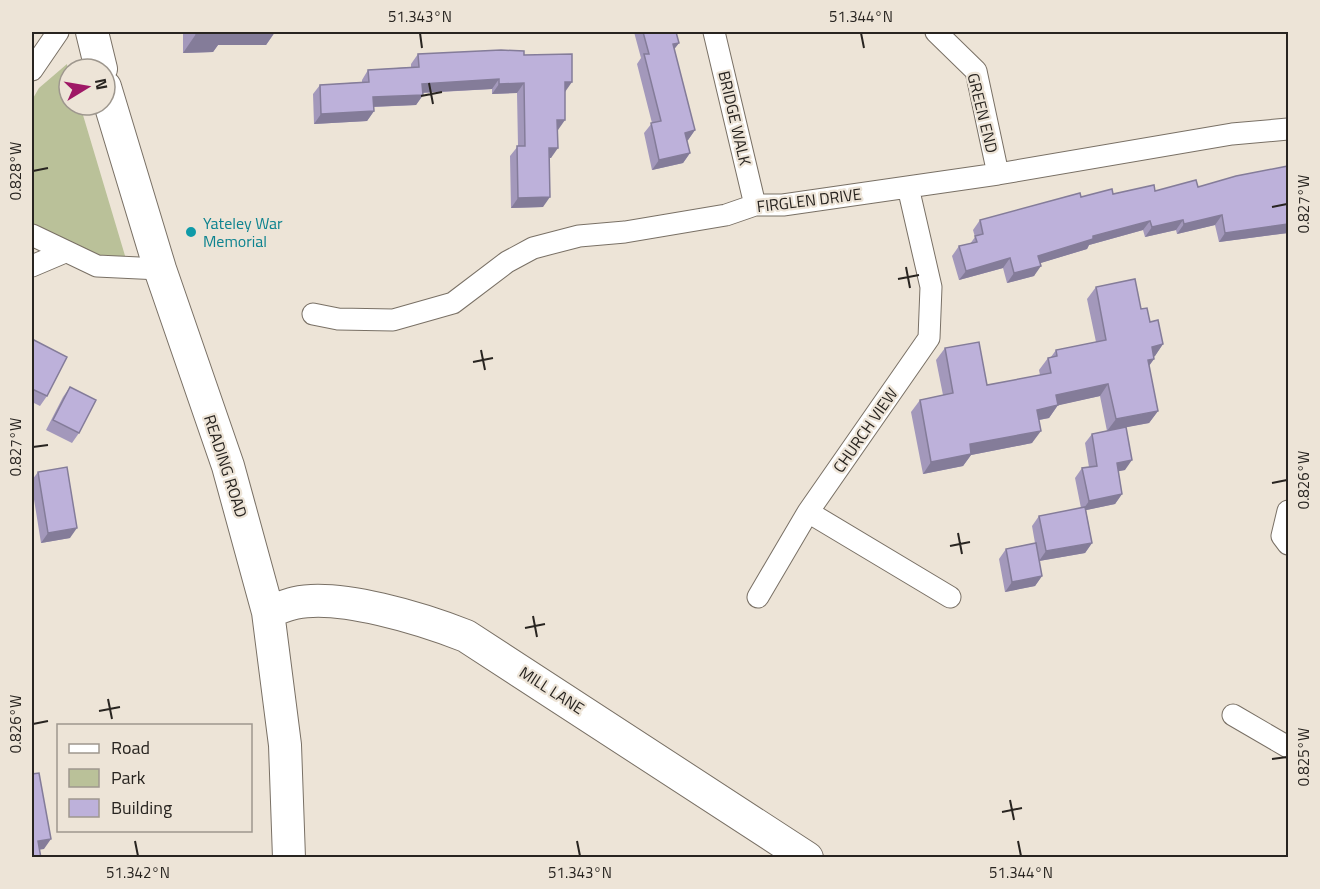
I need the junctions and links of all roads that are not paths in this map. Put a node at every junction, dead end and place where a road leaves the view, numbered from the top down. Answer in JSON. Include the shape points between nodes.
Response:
{"nodes":[{"id":1,"x":58,"y":32,"type":"edge"},
{"id":2,"x":92,"y":32,"type":"edge"},
{"id":3,"x":714,"y":32,"type":"edge"},
{"id":4,"x":936,"y":32,"type":"edge"},
{"id":5,"x":98,"y":57,"type":"edge"},
{"id":6,"x":32,"y":70,"type":"edge"},
{"id":7,"x":114,"y":117,"type":"edge"},
{"id":8,"x":1288,"y":129,"type":"edge"},
{"id":9,"x":998,"y":174,"type":"junction"},
{"id":10,"x":908,"y":187,"type":"junction"},
{"id":11,"x":755,"y":205,"type":"junction"},
{"id":12,"x":32,"y":235,"type":"edge"},
{"id":13,"x":64,"y":252,"type":"junction"},
{"id":14,"x":32,"y":266,"type":"edge"},
{"id":15,"x":160,"y":269,"type":"junction"},
{"id":16,"x":313,"y":314,"type":"dead end"},
{"id":17,"x":1288,"y":511,"type":"edge"},
{"id":18,"x":808,"y":512,"type":"junction"},
{"id":19,"x":1288,"y":544,"type":"edge"},
{"id":20,"x":758,"y":597,"type":"dead end"},
{"id":21,"x":950,"y":597,"type":"dead end"},
{"id":22,"x":268,"y":612,"type":"junction"},
{"id":23,"x":1233,"y":715,"type":"dead end"},
{"id":24,"x":1288,"y":747,"type":"edge"},
{"id":25,"x":289,"y":858,"type":"edge"},
{"id":26,"x":807,"y":858,"type":"edge"}],
"edges":[{"from":1,"to":6,"type":"street"},
{"from":2,"to":5,"type":"main road"},
{"from":3,"to":11,"type":"street","name":"BRIDGE WALK"},
{"from":4,"to":9,"type":"street","name":"GREEN END","via":[[976,71]]},
{"from":7,"to":15,"type":"main road","name":"READING ROAD"},
{"from":8,"to":9,"type":"street","name":"FIRGLEN DRIVE","via":[[1232,134]]},
{"from":9,"to":10,"type":"street","name":"FIRGLEN DRIVE"},
{"from":10,"to":11,"type":"street","name":"FIRGLEN DRIVE","via":[[783,205]]},
{"from":10,"to":18,"type":"street","name":"CHURCH VIEW","via":[[930,286],[929,338]]},
{"from":11,"to":16,"type":"street","name":"FIRGLEN DRIVE","via":[[726,215],[579,236],[533,248],[507,262],[453,303],[393,320],[338,319]]},
{"from":12,"to":13,"type":"street"},
{"from":13,"to":14,"type":"street"},
{"from":13,"to":15,"type":"street","via":[[97,266]]},
{"from":15,"to":22,"type":"main road","name":"READING ROAD","via":[[228,466]]},
{"from":17,"to":19,"type":"street","via":[[1282,536]]},
{"from":18,"to":20,"type":"street","name":"CHURCH VIEW"},
{"from":18,"to":21,"type":"street"},
{"from":22,"to":25,"type":"main road","name":"READING ROAD","via":[[285,744]]},
{"from":22,"to":26,"type":"main road","name":"MILL LANE","via":[[296,602],[355,603],[466,636]]},
{"from":23,"to":24,"type":"street"}]}
